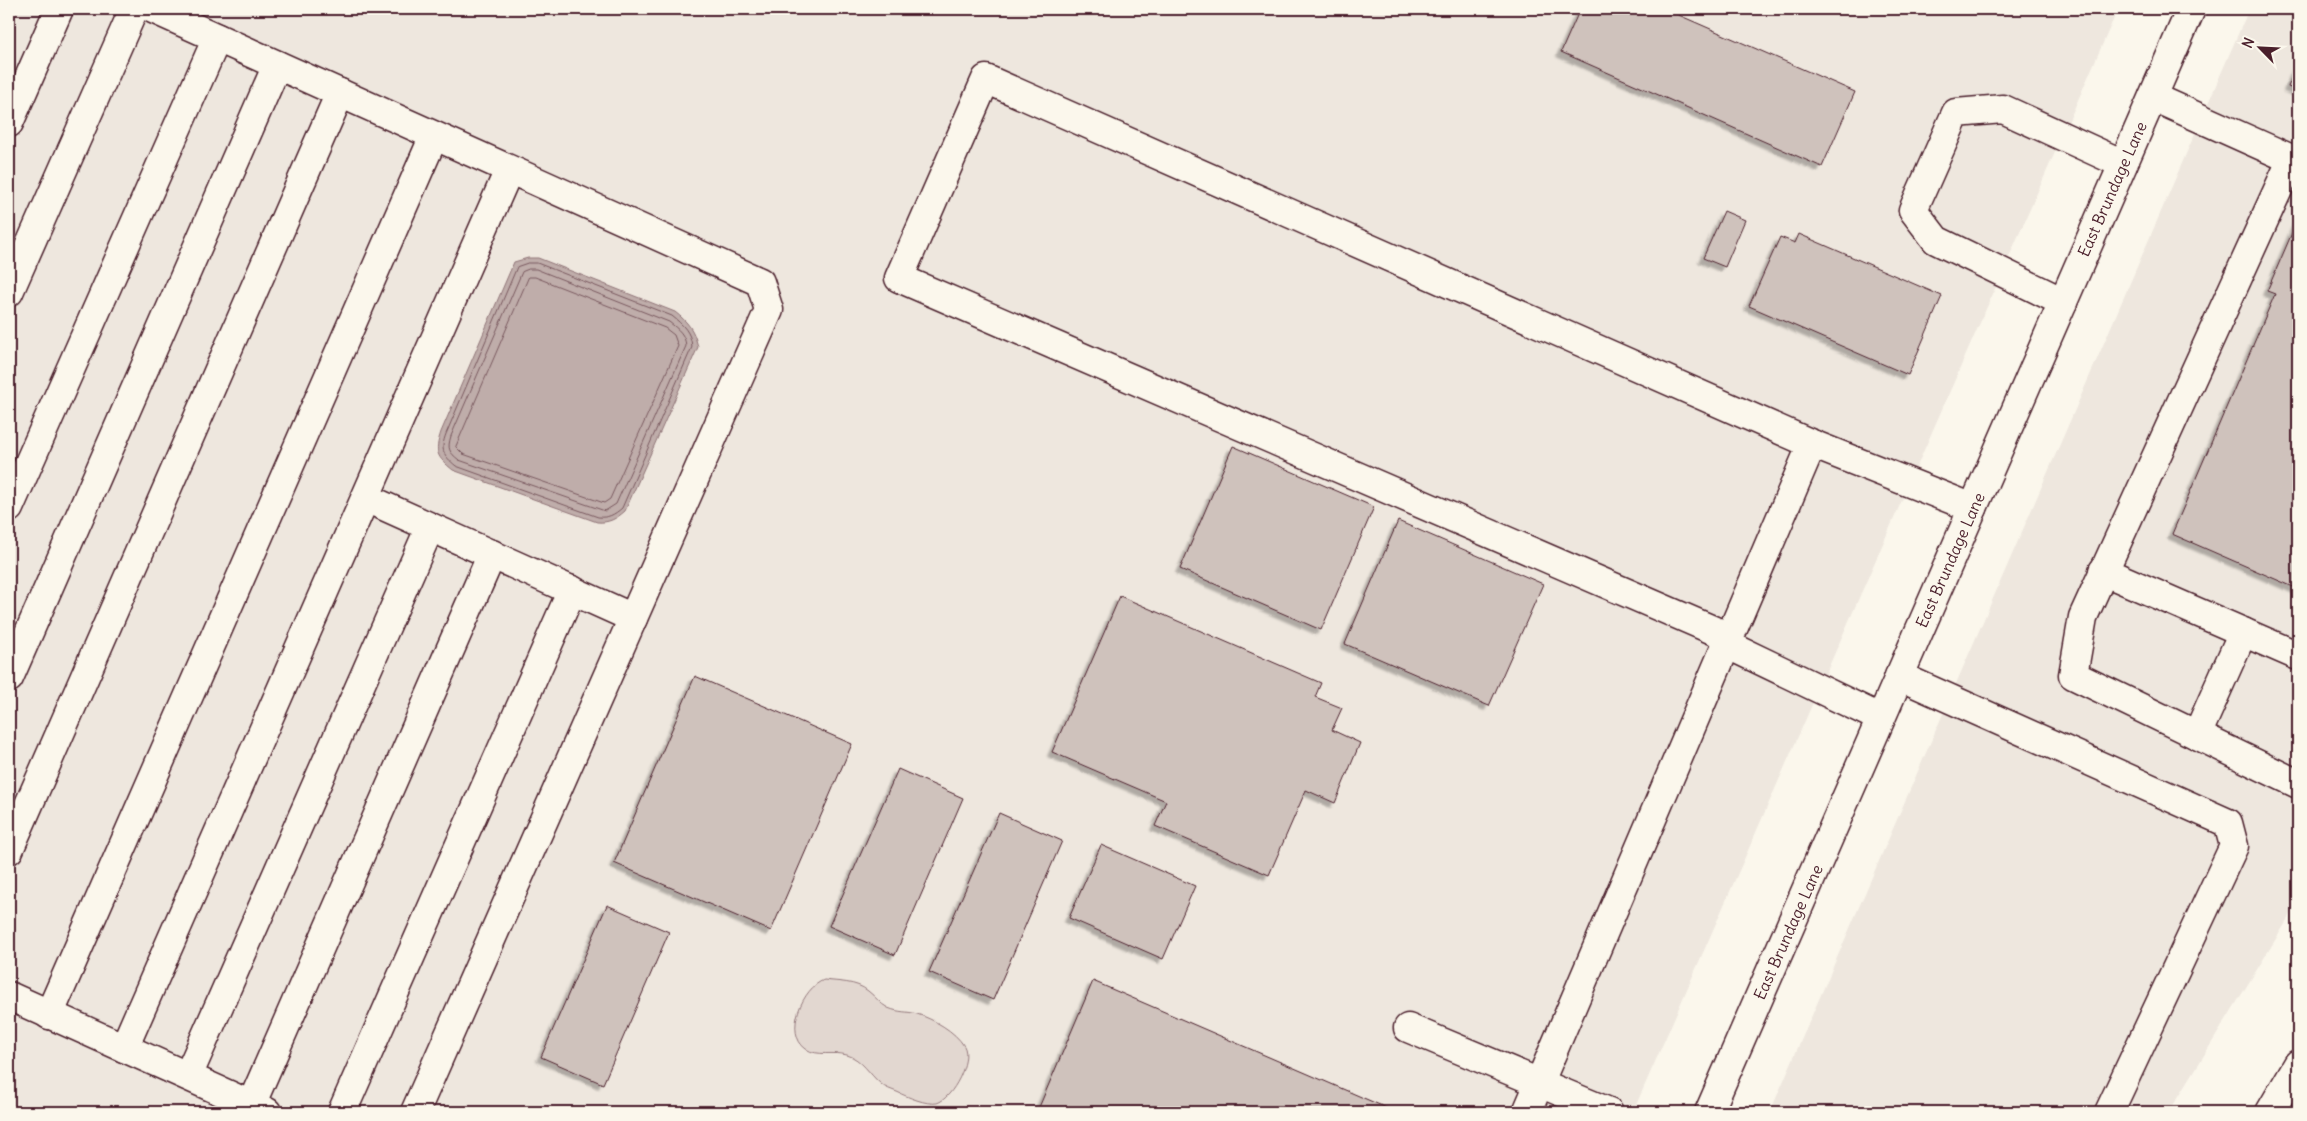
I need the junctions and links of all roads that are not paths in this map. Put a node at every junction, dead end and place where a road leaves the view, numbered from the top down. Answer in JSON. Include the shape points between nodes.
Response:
{"nodes":[{"id":1,"x":59,"y":9,"type":"edge"},
{"id":2,"x":134,"y":9,"type":"edge"},
{"id":3,"x":153,"y":9,"type":"edge"},
{"id":4,"x":2191,"y":9,"type":"edge"},
{"id":5,"x":217,"y":38,"type":"junction"},
{"id":6,"x":277,"y":65,"type":"junction"},
{"id":7,"x":340,"y":94,"type":"junction"},
{"id":8,"x":2153,"y":96,"type":"junction"},
{"id":9,"x":9,"y":123,"type":"edge"},
{"id":10,"x":434,"y":136,"type":"junction"},
{"id":11,"x":2295,"y":161,"type":"edge"},
{"id":12,"x":2123,"y":164,"type":"junction"},
{"id":13,"x":509,"y":170,"type":"junction"},
{"id":14,"x":9,"y":292,"type":"edge"},
{"id":15,"x":2062,"y":302,"type":"junction"},
{"id":16,"x":1812,"y":444,"type":"junction"},
{"id":17,"x":366,"y":498,"type":"junction"},
{"id":18,"x":9,"y":508,"type":"edge"},
{"id":19,"x":1973,"y":508,"type":"junction"},
{"id":20,"x":430,"y":526,"type":"junction"},
{"id":21,"x":492,"y":554,"type":"junction"},
{"id":22,"x":2103,"y":572,"type":"junction"},
{"id":23,"x":572,"y":590,"type":"junction"},
{"id":24,"x":633,"y":618,"type":"junction"},
{"id":25,"x":2243,"y":632,"type":"junction"},
{"id":26,"x":1728,"y":640,"type":"junction"},
{"id":27,"x":2298,"y":656,"type":"edge"},
{"id":28,"x":1899,"y":676,"type":"junction"},
{"id":29,"x":9,"y":678,"type":"edge"},
{"id":30,"x":1880,"y":718,"type":"junction"},
{"id":31,"x":2197,"y":735,"type":"junction"},
{"id":32,"x":2298,"y":784,"type":"edge"},
{"id":33,"x":9,"y":850,"type":"edge"},
{"id":34,"x":9,"y":996,"type":"edge"},
{"id":35,"x":49,"y":1015,"type":"junction"},
{"id":36,"x":1408,"y":1028,"type":"dead end"},
{"id":37,"x":124,"y":1048,"type":"junction"},
{"id":38,"x":2298,"y":1064,"type":"edge"},
{"id":39,"x":188,"y":1076,"type":"junction"},
{"id":40,"x":1540,"y":1083,"type":"junction"},
{"id":41,"x":259,"y":1109,"type":"edge"},
{"id":42,"x":342,"y":1112,"type":"edge"},
{"id":43,"x":415,"y":1112,"type":"edge"},
{"id":44,"x":1527,"y":1112,"type":"edge"},
{"id":45,"x":1609,"y":1112,"type":"edge"},
{"id":46,"x":1709,"y":1112,"type":"edge"},
{"id":47,"x":2109,"y":1112,"type":"edge"},
{"id":48,"x":2270,"y":1112,"type":"edge"}],
"edges":[{"from":1,"to":9,"type":"main road"},
{"from":2,"to":14,"type":"main road"},
{"from":3,"to":5,"type":"main road"},
{"from":4,"to":8,"type":"main road","name":"East Brundage Lane"},
{"from":5,"to":6,"type":"main road"},
{"from":5,"to":18,"type":"main road"},
{"from":6,"to":7,"type":"main road"},
{"from":6,"to":29,"type":"main road"},
{"from":7,"to":10,"type":"main road"},
{"from":7,"to":33,"type":"main road"},
{"from":8,"to":11,"type":"main road"},
{"from":8,"to":12,"type":"main road","name":"East Brundage Lane"},
{"from":10,"to":13,"type":"main road"},
{"from":10,"to":35,"type":"main road"},
{"from":11,"to":22,"type":"main road"},
{"from":12,"to":15,"type":"main road","name":"East Brundage Lane"},
{"from":12,"to":15,"type":"main road","via":[[2003,109],[1956,113],[1913,210],[1936,240]]},
{"from":13,"to":17,"type":"main road"},
{"from":13,"to":24,"type":"main road","via":[[760,282],[769,310]]},
{"from":15,"to":19,"type":"main road","name":"East Brundage Lane"},
{"from":16,"to":19,"type":"main road"},
{"from":16,"to":26,"type":"main road"},
{"from":16,"to":26,"type":"main road","via":[[986,79],[899,278]]},
{"from":17,"to":20,"type":"main road"},
{"from":17,"to":37,"type":"main road"},
{"from":19,"to":28,"type":"main road","name":"East Brundage Lane"},
{"from":20,"to":21,"type":"main road"},
{"from":20,"to":39,"type":"main road"},
{"from":21,"to":23,"type":"main road"},
{"from":21,"to":41,"type":"main road"},
{"from":22,"to":25,"type":"main road"},
{"from":22,"to":31,"type":"main road","via":[[2083,617],[2073,675]]},
{"from":23,"to":24,"type":"main road"},
{"from":23,"to":42,"type":"main road"},
{"from":24,"to":43,"type":"main road"},
{"from":25,"to":27,"type":"main road"},
{"from":25,"to":31,"type":"main road"},
{"from":26,"to":30,"type":"main road"},
{"from":26,"to":40,"type":"main road"},
{"from":28,"to":30,"type":"main road","name":"East Brundage Lane"},
{"from":28,"to":47,"type":"main road","via":[[2228,823],[2234,846]]},
{"from":30,"to":46,"type":"main road","name":"East Brundage Lane"},
{"from":31,"to":32,"type":"main road"},
{"from":34,"to":35,"type":"main road"},
{"from":35,"to":37,"type":"main road"},
{"from":36,"to":40,"type":"main road"},
{"from":37,"to":39,"type":"main road"},
{"from":38,"to":48,"type":"main road"},
{"from":39,"to":41,"type":"main road"},
{"from":40,"to":44,"type":"main road"},
{"from":40,"to":45,"type":"main road"}]}
